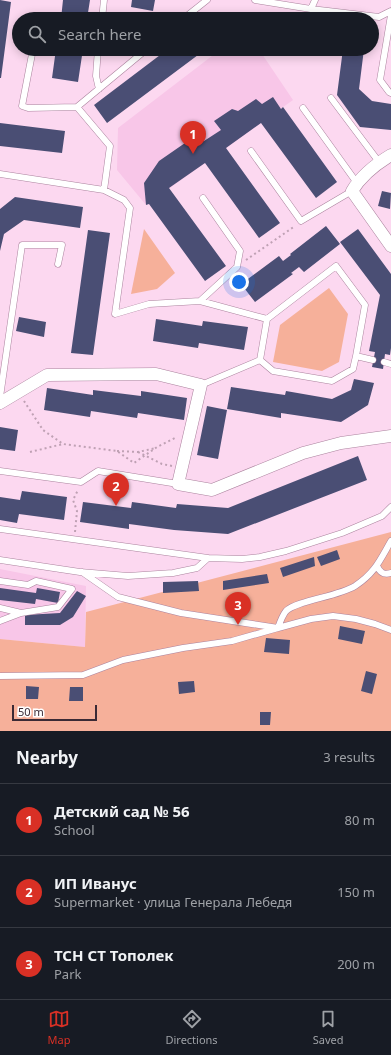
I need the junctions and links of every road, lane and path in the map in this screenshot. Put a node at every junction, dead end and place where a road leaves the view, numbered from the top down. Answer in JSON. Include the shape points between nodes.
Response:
{"nodes":[{"id":1,"x":104,"y":0,"type":"edge"},
{"id":2,"x":198,"y":0,"type":"edge"},
{"id":3,"x":207,"y":0,"type":"edge"},
{"id":4,"x":255,"y":0,"type":"edge"},
{"id":5,"x":316,"y":0,"type":"edge"},
{"id":6,"x":196,"y":8,"type":"junction"},
{"id":7,"x":311,"y":9,"type":"junction"},
{"id":8,"x":391,"y":11,"type":"edge"},
{"id":9,"x":103,"y":12,"type":"edge"},
{"id":10,"x":191,"y":12,"type":"edge"},
{"id":11,"x":336,"y":12,"type":"edge"},
{"id":12,"x":391,"y":15,"type":"edge"},
{"id":13,"x":379,"y":17,"type":"edge"},
{"id":14,"x":32,"y":56,"type":"edge"},
{"id":15,"x":97,"y":56,"type":"edge"},
{"id":16,"x":138,"y":56,"type":"edge"},
{"id":17,"x":98,"y":89,"type":"junction"},
{"id":18,"x":391,"y":93,"type":"edge"},
{"id":19,"x":330,"y":98,"type":"dead end"},
{"id":20,"x":77,"y":106,"type":"junction"},
{"id":21,"x":303,"y":108,"type":"dead end"},
{"id":22,"x":251,"y":151,"type":"dead end"},
{"id":23,"x":391,"y":155,"type":"edge"},
{"id":24,"x":379,"y":162,"type":"junction"},
{"id":25,"x":0,"y":174,"type":"edge"},
{"id":26,"x":355,"y":187,"type":"junction"},
{"id":27,"x":104,"y":190,"type":"junction"},
{"id":28,"x":203,"y":198,"type":"dead end"},
{"id":29,"x":301,"y":222,"type":"junction"},
{"id":30,"x":391,"y":246,"type":"edge"},
{"id":31,"x":58,"y":264,"type":"dead end"},
{"id":32,"x":237,"y":267,"type":"junction"},
{"id":33,"x":200,"y":301,"type":"junction"},
{"id":34,"x":267,"y":319,"type":"junction"},
{"id":35,"x":356,"y":356,"type":"junction"},
{"id":36,"x":260,"y":360,"type":"junction"},
{"id":37,"x":373,"y":360,"type":"dead end"},
{"id":38,"x":384,"y":362,"type":"dead end"},
{"id":39,"x":391,"y":364,"type":"edge"},
{"id":40,"x":202,"y":385,"type":"junction"},
{"id":41,"x":18,"y":392,"type":"junction"},
{"id":42,"x":0,"y":397,"type":"edge"},
{"id":43,"x":0,"y":403,"type":"edge"},
{"id":44,"x":191,"y":430,"type":"junction"},
{"id":45,"x":391,"y":436,"type":"edge"},
{"id":46,"x":63,"y":444,"type":"junction"},
{"id":47,"x":157,"y":448,"type":"junction"},
{"id":48,"x":117,"y":451,"type":"junction"},
{"id":49,"x":30,"y":452,"type":"dead end"},
{"id":50,"x":138,"y":452,"type":"junction"},
{"id":51,"x":144,"y":456,"type":"junction"},
{"id":52,"x":0,"y":471,"type":"edge"},
{"id":53,"x":180,"y":478,"type":"junction"},
{"id":54,"x":81,"y":482,"type":"junction"},
{"id":55,"x":391,"y":507,"type":"edge"},
{"id":56,"x":0,"y":529,"type":"edge"},
{"id":57,"x":74,"y":540,"type":"junction"},
{"id":58,"x":391,"y":541,"type":"edge"},
{"id":59,"x":208,"y":558,"type":"junction"},
{"id":60,"x":0,"y":560,"type":"edge"},
{"id":61,"x":377,"y":566,"type":"junction"},
{"id":62,"x":80,"y":572,"type":"junction"},
{"id":63,"x":391,"y":573,"type":"edge"},
{"id":64,"x":0,"y":581,"type":"edge"},
{"id":65,"x":0,"y":608,"type":"edge"},
{"id":66,"x":21,"y":613,"type":"junction"},
{"id":67,"x":0,"y":621,"type":"edge"},
{"id":68,"x":278,"y":628,"type":"junction"},
{"id":69,"x":391,"y":630,"type":"edge"},
{"id":70,"x":0,"y":676,"type":"edge"}],
"edges":[{"from":1,"to":9,"type":"lane"},
{"from":2,"to":6,"type":"lane"},
{"from":3,"to":6,"type":"lane"},
{"from":4,"to":7,"type":"lane"},
{"from":5,"to":7,"type":"lane"},
{"from":6,"to":10,"type":"lane"},
{"from":7,"to":11,"type":"lane"},
{"from":8,"to":13,"type":"lane"},
{"from":12,"to":18,"type":"lane","via":[[380,80]]},
{"from":14,"to":20,"type":"lane","via":[[22,106]]},
{"from":15,"to":17,"type":"lane"},
{"from":16,"to":17,"type":"lane"},
{"from":17,"to":20,"type":"lane"},
{"from":19,"to":24,"type":"lane"},
{"from":20,"to":27,"type":"lane","via":[[110,146]]},
{"from":21,"to":26,"type":"lane"},
{"from":22,"to":29,"type":"lane"},
{"from":23,"to":24,"type":"street"},
{"from":24,"to":26,"type":"street"},
{"from":25,"to":27,"type":"lane"},
{"from":26,"to":29,"type":"lane"},
{"from":26,"to":30,"type":"street"},
{"from":27,"to":33,"type":"lane","via":[[124,200],[130,208],[115,314],[149,304]]},
{"from":28,"to":32,"type":"lane","via":[[240,251]]},
{"from":29,"to":32,"type":"path"},
{"from":31,"to":42,"type":"lane","via":[[62,245],[22,245]]},
{"from":32,"to":33,"type":"lane"},
{"from":33,"to":34,"type":"lane"},
{"from":34,"to":35,"type":"lane","via":[[336,266],[365,305]]},
{"from":34,"to":36,"type":"lane"},
{"from":35,"to":36,"type":"lane","via":[[353,369],[332,381],[273,371]]},
{"from":35,"to":37,"type":"lane"},
{"from":36,"to":40,"type":"lane"},
{"from":38,"to":39,"type":"lane"},
{"from":40,"to":41,"type":"street","via":[[156,374],[47,375]]},
{"from":40,"to":44,"type":"street"},
{"from":41,"to":43,"type":"street"},
{"from":41,"to":46,"type":"path","via":[[43,430]]},
{"from":44,"to":47,"type":"path"},
{"from":44,"to":53,"type":"street"},
{"from":45,"to":53,"type":"street","via":[[341,443],[303,453],[212,490]]},
{"from":46,"to":48,"type":"path"},
{"from":46,"to":49,"type":"path"},
{"from":47,"to":50,"type":"path"},
{"from":47,"to":51,"type":"path"},
{"from":48,"to":50,"type":"path"},
{"from":48,"to":51,"type":"path","via":[[134,463]]},
{"from":50,"to":51,"type":"path"},
{"from":51,"to":53,"type":"path","via":[[172,466]]},
{"from":52,"to":54,"type":"lane"},
{"from":53,"to":54,"type":"lane","via":[[98,472]]},
{"from":54,"to":57,"type":"path","via":[[73,500],[77,511]]},
{"from":55,"to":59,"type":"lane","via":[[382,516],[342,534],[286,551],[242,560]]},
{"from":56,"to":57,"type":"lane"},
{"from":57,"to":59,"type":"lane"},
{"from":58,"to":61,"type":"lane"},
{"from":59,"to":62,"type":"lane","via":[[197,568],[173,573],[128,576]]},
{"from":60,"to":62,"type":"lane"},
{"from":61,"to":63,"type":"lane","via":[[382,573]]},
{"from":61,"to":68,"type":"lane","via":[[354,586],[334,595],[294,606],[286,612]]},
{"from":62,"to":68,"type":"lane","via":[[118,597],[181,613]]},
{"from":64,"to":66,"type":"lane","via":[[28,585],[36,581],[72,589],[58,608]]},
{"from":65,"to":66,"type":"lane"},
{"from":66,"to":67,"type":"lane"},
{"from":68,"to":69,"type":"lane","via":[[333,616],[356,619]]},
{"from":68,"to":70,"type":"lane","via":[[232,641],[123,660],[83,675]]}]}
